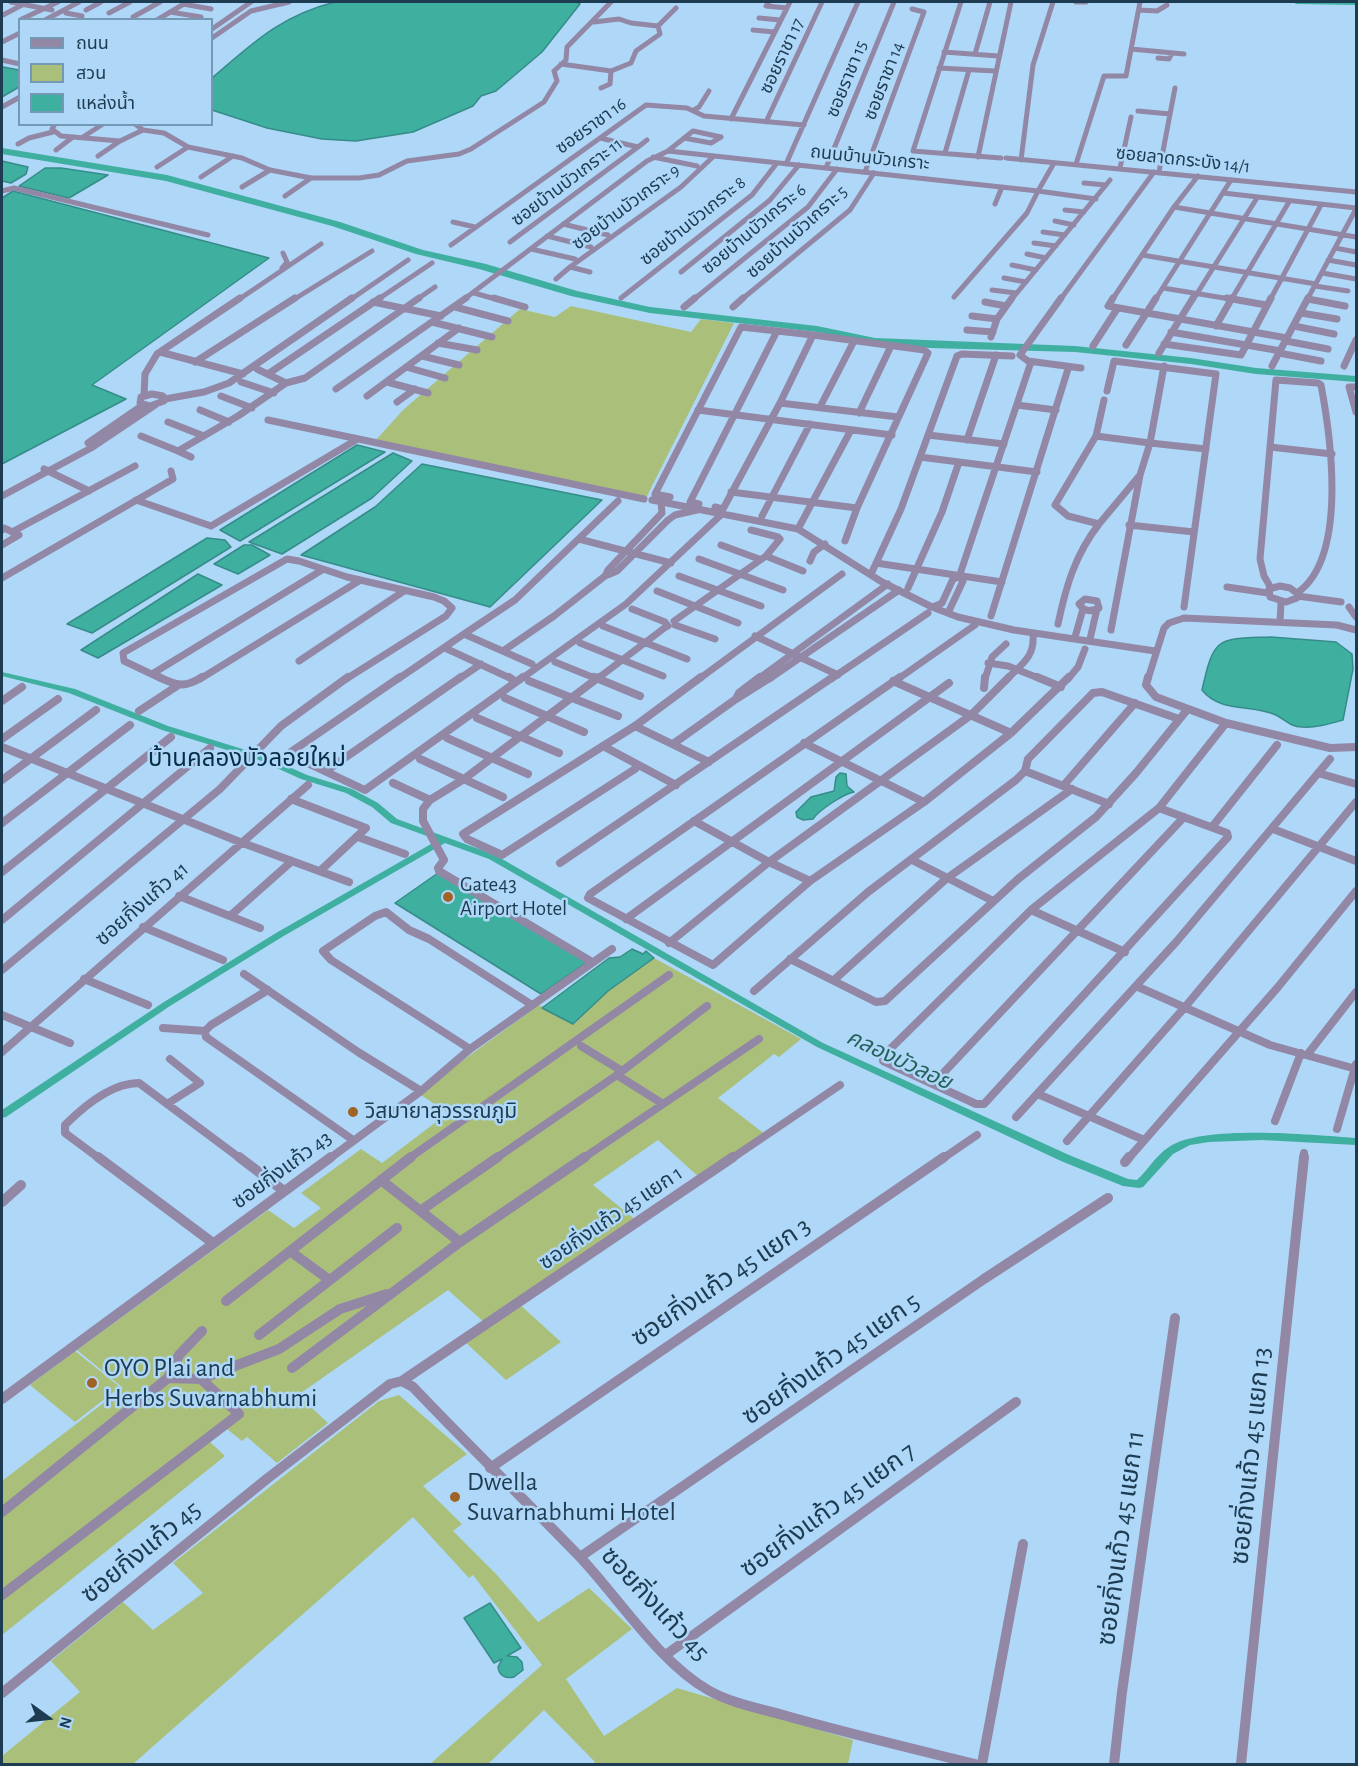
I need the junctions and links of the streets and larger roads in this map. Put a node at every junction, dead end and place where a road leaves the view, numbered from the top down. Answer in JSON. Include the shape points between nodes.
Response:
{"nodes":[{"id":1,"x":10,"y":2,"type":"edge"},
{"id":2,"x":58,"y":2,"type":"edge"},
{"id":3,"x":79,"y":2,"type":"edge"},
{"id":4,"x":101,"y":2,"type":"edge"},
{"id":5,"x":130,"y":2,"type":"edge"},
{"id":6,"x":160,"y":2,"type":"edge"},
{"id":7,"x":251,"y":2,"type":"edge"},
{"id":8,"x":289,"y":2,"type":"edge"},
{"id":9,"x":611,"y":2,"type":"edge"},
{"id":10,"x":769,"y":2,"type":"edge"},
{"id":11,"x":790,"y":2,"type":"edge"},
{"id":12,"x":822,"y":2,"type":"edge"},
{"id":13,"x":858,"y":2,"type":"edge"},
{"id":14,"x":894,"y":2,"type":"edge"},
{"id":15,"x":961,"y":2,"type":"edge"},
{"id":16,"x":990,"y":2,"type":"edge"},
{"id":17,"x":1011,"y":2,"type":"edge"},
{"id":18,"x":1053,"y":2,"type":"edge"},
{"id":19,"x":1076,"y":2,"type":"edge"},
{"id":20,"x":1086,"y":2,"type":"edge"},
{"id":21,"x":27,"y":3,"type":"edge"},
{"id":22,"x":185,"y":3,"type":"edge"},
{"id":23,"x":1140,"y":3,"type":"edge"},
{"id":24,"x":1167,"y":5,"type":"dead end"},
{"id":25,"x":676,"y":8,"type":"dead end"},
{"id":26,"x":787,"y":8,"type":"junction"},
{"id":27,"x":44,"y":9,"type":"junction"},
{"id":28,"x":211,"y":9,"type":"dead end"},
{"id":29,"x":912,"y":9,"type":"dead end"},
{"id":30,"x":52,"y":10,"type":"dead end"},
{"id":31,"x":1139,"y":10,"type":"junction"},
{"id":32,"x":170,"y":12,"type":"junction"},
{"id":33,"x":66,"y":13,"type":"dead end"},
{"id":34,"x":3,"y":15,"type":"edge"},
{"id":35,"x":82,"y":16,"type":"junction"},
{"id":36,"x":201,"y":17,"type":"dead end"},
{"id":37,"x":26,"y":18,"type":"edge"},
{"id":38,"x":49,"y":18,"type":"edge"},
{"id":39,"x":78,"y":18,"type":"edge"},
{"id":40,"x":106,"y":18,"type":"edge"},
{"id":41,"x":134,"y":18,"type":"edge"},
{"id":42,"x":160,"y":18,"type":"edge"},
{"id":43,"x":759,"y":18,"type":"dead end"},
{"id":44,"x":780,"y":20,"type":"junction"},
{"id":45,"x":594,"y":22,"type":"junction"},
{"id":46,"x":658,"y":26,"type":"junction"},
{"id":47,"x":213,"y":28,"type":"edge"},
{"id":48,"x":753,"y":30,"type":"dead end"},
{"id":49,"x":774,"y":32,"type":"junction"},
{"id":50,"x":18,"y":34,"type":"edge"},
{"id":51,"x":213,"y":37,"type":"edge"},
{"id":52,"x":2,"y":42,"type":"edge"},
{"id":53,"x":1131,"y":49,"type":"junction"},
{"id":54,"x":944,"y":52,"type":"junction"},
{"id":55,"x":1172,"y":53,"type":"junction"},
{"id":56,"x":975,"y":54,"type":"junction"},
{"id":57,"x":1184,"y":54,"type":"dead end"},
{"id":58,"x":998,"y":56,"type":"junction"},
{"id":59,"x":1158,"y":58,"type":"dead end"},
{"id":60,"x":2,"y":60,"type":"edge"},
{"id":61,"x":18,"y":64,"type":"edge"},
{"id":62,"x":561,"y":64,"type":"junction"},
{"id":63,"x":939,"y":68,"type":"junction"},
{"id":64,"x":969,"y":70,"type":"junction"},
{"id":65,"x":611,"y":71,"type":"junction"},
{"id":66,"x":995,"y":71,"type":"junction"},
{"id":67,"x":601,"y":88,"type":"dead end"},
{"id":68,"x":1175,"y":88,"type":"dead end"},
{"id":69,"x":709,"y":91,"type":"dead end"},
{"id":70,"x":18,"y":98,"type":"edge"},
{"id":71,"x":2,"y":106,"type":"edge"},
{"id":72,"x":694,"y":110,"type":"junction"},
{"id":73,"x":1138,"y":111,"type":"dead end"},
{"id":74,"x":1170,"y":114,"type":"junction"},
{"id":75,"x":1131,"y":117,"type":"dead end"},
{"id":76,"x":731,"y":119,"type":"junction"},
{"id":77,"x":766,"y":122,"type":"junction"},
{"id":78,"x":804,"y":125,"type":"junction"},
{"id":79,"x":54,"y":126,"type":"edge"},
{"id":80,"x":100,"y":126,"type":"edge"},
{"id":81,"x":138,"y":126,"type":"edge"},
{"id":82,"x":143,"y":130,"type":"junction"},
{"id":83,"x":53,"y":132,"type":"junction"},
{"id":84,"x":73,"y":137,"type":"junction"},
{"id":85,"x":83,"y":137,"type":"junction"},
{"id":86,"x":600,"y":138,"type":"junction"},
{"id":87,"x":684,"y":138,"type":"junction"},
{"id":88,"x":647,"y":140,"type":"dead end"},
{"id":89,"x":120,"y":141,"type":"junction"},
{"id":90,"x":18,"y":144,"type":"dead end"},
{"id":91,"x":188,"y":147,"type":"junction"},
{"id":92,"x":638,"y":147,"type":"junction"},
{"id":93,"x":56,"y":150,"type":"dead end"},
{"id":94,"x":668,"y":151,"type":"junction"},
{"id":95,"x":945,"y":153,"type":"junction"},
{"id":96,"x":98,"y":156,"type":"dead end"},
{"id":97,"x":233,"y":156,"type":"junction"},
{"id":98,"x":653,"y":156,"type":"junction"},
{"id":99,"x":714,"y":156,"type":"junction"},
{"id":100,"x":978,"y":157,"type":"junction"},
{"id":101,"x":1021,"y":160,"type":"junction"},
{"id":102,"x":777,"y":163,"type":"junction"},
{"id":103,"x":1054,"y":163,"type":"junction"},
{"id":104,"x":786,"y":164,"type":"junction"},
{"id":105,"x":1076,"y":164,"type":"junction"},
{"id":106,"x":799,"y":165,"type":"junction"},
{"id":107,"x":697,"y":166,"type":"dead end"},
{"id":108,"x":158,"y":167,"type":"dead end"},
{"id":109,"x":826,"y":168,"type":"junction"},
{"id":110,"x":1120,"y":168,"type":"junction"},
{"id":111,"x":837,"y":169,"type":"junction"},
{"id":112,"x":270,"y":170,"type":"junction"},
{"id":113,"x":865,"y":172,"type":"junction"},
{"id":114,"x":1157,"y":172,"type":"junction"},
{"id":115,"x":874,"y":173,"type":"junction"},
{"id":116,"x":1198,"y":176,"type":"junction"},
{"id":117,"x":201,"y":177,"type":"dead end"},
{"id":118,"x":311,"y":178,"type":"junction"},
{"id":119,"x":1232,"y":180,"type":"junction"},
{"id":120,"x":1084,"y":183,"type":"dead end"},
{"id":121,"x":242,"y":187,"type":"dead end"},
{"id":122,"x":1002,"y":187,"type":"junction"},
{"id":123,"x":2,"y":191,"type":"edge"},
{"id":124,"x":1038,"y":191,"type":"junction"},
{"id":125,"x":1356,"y":192,"type":"edge"},
{"id":126,"x":1223,"y":193,"type":"junction"},
{"id":127,"x":285,"y":196,"type":"dead end"},
{"id":128,"x":1257,"y":198,"type":"junction"},
{"id":129,"x":1096,"y":199,"type":"junction"},
{"id":130,"x":1289,"y":202,"type":"junction"},
{"id":131,"x":995,"y":204,"type":"dead end"},
{"id":132,"x":1321,"y":205,"type":"junction"},
{"id":133,"x":1174,"y":207,"type":"junction"},
{"id":134,"x":1065,"y":210,"type":"dead end"},
{"id":135,"x":1356,"y":210,"type":"edge"},
{"id":136,"x":1084,"y":212,"type":"junction"},
{"id":137,"x":1209,"y":213,"type":"junction"},
{"id":138,"x":1243,"y":218,"type":"junction"},
{"id":139,"x":1055,"y":221,"type":"dead end"},
{"id":140,"x":453,"y":222,"type":"dead end"},
{"id":141,"x":563,"y":224,"type":"junction"},
{"id":142,"x":1275,"y":224,"type":"junction"},
{"id":143,"x":1347,"y":224,"type":"junction"},
{"id":144,"x":1074,"y":225,"type":"junction"},
{"id":145,"x":1356,"y":225,"type":"edge"},
{"id":146,"x":476,"y":227,"type":"junction"},
{"id":147,"x":1307,"y":229,"type":"junction"},
{"id":148,"x":1043,"y":232,"type":"dead end"},
{"id":149,"x":207,"y":235,"type":"dead end"},
{"id":150,"x":608,"y":235,"type":"dead end"},
{"id":151,"x":1341,"y":235,"type":"junction"},
{"id":152,"x":547,"y":236,"type":"junction"},
{"id":153,"x":1065,"y":236,"type":"junction"},
{"id":154,"x":1356,"y":237,"type":"edge"},
{"id":155,"x":510,"y":242,"type":"dead end"},
{"id":156,"x":1034,"y":243,"type":"dead end"},
{"id":157,"x":321,"y":244,"type":"dead end"},
{"id":158,"x":451,"y":245,"type":"dead end"},
{"id":159,"x":1056,"y":246,"type":"junction"},
{"id":160,"x":591,"y":247,"type":"dead end"},
{"id":161,"x":1335,"y":248,"type":"junction"},
{"id":162,"x":531,"y":249,"type":"junction"},
{"id":163,"x":372,"y":251,"type":"dead end"},
{"id":164,"x":1356,"y":252,"type":"edge"},
{"id":165,"x":283,"y":253,"type":"dead end"},
{"id":166,"x":1027,"y":254,"type":"dead end"},
{"id":167,"x":1142,"y":255,"type":"junction"},
{"id":168,"x":1046,"y":258,"type":"junction"},
{"id":169,"x":575,"y":259,"type":"dead end"},
{"id":170,"x":408,"y":260,"type":"dead end"},
{"id":171,"x":1328,"y":260,"type":"junction"},
{"id":172,"x":1180,"y":261,"type":"junction"},
{"id":173,"x":432,"y":263,"type":"dead end"},
{"id":174,"x":1012,"y":265,"type":"dead end"},
{"id":175,"x":1356,"y":265,"type":"edge"},
{"id":176,"x":570,"y":267,"type":"junction"},
{"id":177,"x":1214,"y":267,"type":"junction"},
{"id":178,"x":1036,"y":270,"type":"junction"},
{"id":179,"x":590,"y":272,"type":"dead end"},
{"id":180,"x":681,"y":272,"type":"dead end"},
{"id":181,"x":278,"y":273,"type":"junction"},
{"id":182,"x":1247,"y":273,"type":"junction"},
{"id":183,"x":1322,"y":273,"type":"junction"},
{"id":184,"x":1004,"y":278,"type":"dead end"},
{"id":185,"x":1281,"y":278,"type":"junction"},
{"id":186,"x":556,"y":279,"type":"dead end"},
{"id":187,"x":1356,"y":279,"type":"edge"},
{"id":188,"x":1026,"y":282,"type":"junction"},
{"id":189,"x":1316,"y":285,"type":"junction"},
{"id":190,"x":435,"y":286,"type":"dead end"},
{"id":191,"x":1163,"y":288,"type":"junction"},
{"id":192,"x":992,"y":290,"type":"dead end"},
{"id":193,"x":1348,"y":291,"type":"dead end"},
{"id":194,"x":474,"y":293,"type":"junction"},
{"id":195,"x":1016,"y":293,"type":"junction"},
{"id":196,"x":1197,"y":294,"type":"junction"},
{"id":197,"x":954,"y":297,"type":"dead end"},
{"id":198,"x":621,"y":298,"type":"dead end"},
{"id":199,"x":1231,"y":299,"type":"junction"},
{"id":200,"x":1308,"y":299,"type":"junction"},
{"id":201,"x":373,"y":302,"type":"junction"},
{"id":202,"x":985,"y":302,"type":"dead end"},
{"id":203,"x":1266,"y":305,"type":"junction"},
{"id":204,"x":1006,"y":306,"type":"junction"},
{"id":205,"x":1345,"y":306,"type":"dead end"},
{"id":206,"x":454,"y":307,"type":"junction"},
{"id":207,"x":525,"y":307,"type":"dead end"},
{"id":208,"x":684,"y":307,"type":"dead end"},
{"id":209,"x":733,"y":307,"type":"dead end"},
{"id":210,"x":402,"y":309,"type":"junction"},
{"id":211,"x":1117,"y":309,"type":"junction"},
{"id":212,"x":1301,"y":313,"type":"junction"},
{"id":213,"x":1146,"y":314,"type":"junction"},
{"id":214,"x":441,"y":316,"type":"junction"},
{"id":215,"x":972,"y":316,"type":"dead end"},
{"id":216,"x":997,"y":319,"type":"junction"},
{"id":217,"x":1179,"y":319,"type":"junction"},
{"id":218,"x":1337,"y":319,"type":"dead end"},
{"id":219,"x":508,"y":321,"type":"dead end"},
{"id":220,"x":432,"y":322,"type":"junction"},
{"id":221,"x":1216,"y":326,"type":"junction"},
{"id":222,"x":1294,"y":326,"type":"junction"},
{"id":223,"x":459,"y":328,"type":"junction"},
{"id":224,"x":967,"y":330,"type":"dead end"},
{"id":225,"x":777,"y":331,"type":"junction"},
{"id":226,"x":1171,"y":332,"type":"junction"},
{"id":227,"x":1252,"y":332,"type":"junction"},
{"id":228,"x":813,"y":334,"type":"junction"},
{"id":229,"x":1334,"y":334,"type":"dead end"},
{"id":230,"x":492,"y":337,"type":"dead end"},
{"id":231,"x":1287,"y":340,"type":"junction"},
{"id":232,"x":1356,"y":340,"type":"edge"},
{"id":233,"x":854,"y":341,"type":"junction"},
{"id":234,"x":1029,"y":342,"type":"joint"},
{"id":235,"x":438,"y":343,"type":"junction"},
{"id":236,"x":1164,"y":344,"type":"junction"},
{"id":237,"x":1245,"y":344,"type":"junction"},
{"id":238,"x":1126,"y":345,"type":"dead end"},
{"id":239,"x":891,"y":346,"type":"junction"},
{"id":240,"x":1093,"y":346,"type":"dead end"},
{"id":241,"x":1328,"y":349,"type":"dead end"},
{"id":242,"x":477,"y":350,"type":"dead end"},
{"id":243,"x":160,"y":352,"type":"junction"},
{"id":244,"x":1022,"y":352,"type":"joint"},
{"id":245,"x":1280,"y":352,"type":"junction"},
{"id":246,"x":1159,"y":353,"type":"dead end"},
{"id":247,"x":1353,"y":353,"type":"edge"},
{"id":248,"x":422,"y":356,"type":"junction"},
{"id":249,"x":996,"y":356,"type":"junction"},
{"id":250,"x":1012,"y":356,"type":"dead end"},
{"id":251,"x":1321,"y":361,"type":"dead end"},
{"id":252,"x":195,"y":362,"type":"junction"},
{"id":253,"x":459,"y":365,"type":"dead end"},
{"id":254,"x":1030,"y":365,"type":"dead end"},
{"id":255,"x":1164,"y":366,"type":"junction"},
{"id":256,"x":1272,"y":366,"type":"dead end"},
{"id":257,"x":1344,"y":366,"type":"dead end"},
{"id":258,"x":406,"y":367,"type":"junction"},
{"id":259,"x":1081,"y":368,"type":"dead end"},
{"id":260,"x":257,"y":369,"type":"dead end"},
{"id":261,"x":1068,"y":369,"type":"dead end"},
{"id":262,"x":243,"y":374,"type":"junction"},
{"id":263,"x":268,"y":374,"type":"junction"},
{"id":264,"x":445,"y":378,"type":"dead end"},
{"id":265,"x":241,"y":382,"type":"dead end"},
{"id":266,"x":387,"y":382,"type":"junction"},
{"id":267,"x":286,"y":383,"type":"junction"},
{"id":268,"x":1356,"y":387,"type":"edge"},
{"id":269,"x":336,"y":389,"type":"dead end"},
{"id":270,"x":415,"y":389,"type":"junction"},
{"id":271,"x":1107,"y":391,"type":"dead end"},
{"id":272,"x":274,"y":393,"type":"junction"},
{"id":273,"x":428,"y":393,"type":"dead end"},
{"id":274,"x":144,"y":396,"type":"junction"},
{"id":275,"x":221,"y":396,"type":"dead end"},
{"id":276,"x":367,"y":396,"type":"dead end"},
{"id":277,"x":165,"y":399,"type":"junction"},
{"id":278,"x":1104,"y":400,"type":"dead end"},
{"id":279,"x":397,"y":402,"type":"dead end"},
{"id":280,"x":780,"y":403,"type":"junction"},
{"id":281,"x":143,"y":405,"type":"junction"},
{"id":282,"x":155,"y":405,"type":"junction"},
{"id":283,"x":1017,"y":405,"type":"junction"},
{"id":284,"x":252,"y":408,"type":"junction"},
{"id":285,"x":820,"y":408,"type":"junction"},
{"id":286,"x":200,"y":410,"type":"dead end"},
{"id":287,"x":698,"y":410,"type":"junction"},
{"id":288,"x":1056,"y":410,"type":"junction"},
{"id":289,"x":1356,"y":412,"type":"edge"},
{"id":290,"x":859,"y":413,"type":"junction"},
{"id":291,"x":736,"y":415,"type":"junction"},
{"id":292,"x":898,"y":417,"type":"junction"},
{"id":293,"x":771,"y":419,"type":"junction"},
{"id":294,"x":268,"y":420,"type":"dead end"},
{"id":295,"x":168,"y":422,"type":"dead end"},
{"id":296,"x":229,"y":422,"type":"junction"},
{"id":297,"x":810,"y":424,"type":"junction"},
{"id":298,"x":851,"y":430,"type":"junction"},
{"id":299,"x":892,"y":435,"type":"junction"},
{"id":300,"x":928,"y":435,"type":"junction"},
{"id":301,"x":141,"y":436,"type":"dead end"},
{"id":302,"x":204,"y":436,"type":"junction"},
{"id":303,"x":1095,"y":436,"type":"junction"},
{"id":304,"x":356,"y":440,"type":"junction"},
{"id":305,"x":967,"y":440,"type":"junction"},
{"id":306,"x":1150,"y":443,"type":"junction"},
{"id":307,"x":1004,"y":444,"type":"junction"},
{"id":308,"x":1270,"y":447,"type":"junction"},
{"id":309,"x":1206,"y":449,"type":"junction"},
{"id":310,"x":178,"y":451,"type":"junction"},
{"id":311,"x":1332,"y":454,"type":"junction"},
{"id":312,"x":191,"y":457,"type":"dead end"},
{"id":313,"x":920,"y":457,"type":"junction"},
{"id":314,"x":959,"y":462,"type":"junction"},
{"id":315,"x":135,"y":466,"type":"dead end"},
{"id":316,"x":998,"y":467,"type":"junction"},
{"id":317,"x":46,"y":470,"type":"junction"},
{"id":318,"x":171,"y":471,"type":"dead end"},
{"id":319,"x":1037,"y":472,"type":"junction"},
{"id":320,"x":1140,"y":475,"type":"junction"},
{"id":321,"x":89,"y":491,"type":"junction"},
{"id":322,"x":2,"y":492,"type":"edge"},
{"id":323,"x":731,"y":492,"type":"junction"},
{"id":324,"x":2,"y":496,"type":"edge"},
{"id":325,"x":772,"y":497,"type":"junction"},
{"id":326,"x":136,"y":500,"type":"junction"},
{"id":327,"x":618,"y":501,"type":"dead end"},
{"id":328,"x":660,"y":501,"type":"junction"},
{"id":329,"x":690,"y":502,"type":"junction"},
{"id":330,"x":813,"y":502,"type":"junction"},
{"id":331,"x":857,"y":508,"type":"junction"},
{"id":332,"x":702,"y":509,"type":"junction"},
{"id":333,"x":1112,"y":510,"type":"junction"},
{"id":334,"x":723,"y":513,"type":"junction"},
{"id":335,"x":1132,"y":513,"type":"junction"},
{"id":336,"x":762,"y":516,"type":"dead end"},
{"id":337,"x":1099,"y":525,"type":"junction"},
{"id":338,"x":1129,"y":525,"type":"junction"},
{"id":339,"x":2,"y":529,"type":"edge"},
{"id":340,"x":798,"y":529,"type":"junction"},
{"id":341,"x":751,"y":530,"type":"dead end"},
{"id":342,"x":12,"y":532,"type":"junction"},
{"id":343,"x":1194,"y":532,"type":"junction"},
{"id":344,"x":579,"y":539,"type":"junction"},
{"id":345,"x":845,"y":542,"type":"dead end"},
{"id":346,"x":825,"y":544,"type":"junction"},
{"id":347,"x":2,"y":545,"type":"edge"},
{"id":348,"x":721,"y":545,"type":"dead end"},
{"id":349,"x":627,"y":551,"type":"junction"},
{"id":350,"x":636,"y":553,"type":"junction"},
{"id":351,"x":763,"y":558,"type":"junction"},
{"id":352,"x":699,"y":559,"type":"dead end"},
{"id":353,"x":810,"y":561,"type":"dead end"},
{"id":354,"x":672,"y":563,"type":"junction"},
{"id":355,"x":876,"y":563,"type":"junction"},
{"id":356,"x":917,"y":569,"type":"junction"},
{"id":357,"x":322,"y":570,"type":"junction"},
{"id":358,"x":803,"y":571,"type":"dead end"},
{"id":359,"x":872,"y":572,"type":"dead end"},
{"id":360,"x":842,"y":574,"type":"dead end"},
{"id":361,"x":740,"y":575,"type":"junction"},
{"id":362,"x":605,"y":576,"type":"junction"},
{"id":363,"x":680,"y":576,"type":"dead end"},
{"id":364,"x":959,"y":577,"type":"junction"},
{"id":365,"x":2,"y":578,"type":"edge"},
{"id":366,"x":359,"y":581,"type":"junction"},
{"id":367,"x":1002,"y":582,"type":"junction"},
{"id":368,"x":888,"y":584,"type":"junction"},
{"id":369,"x":1227,"y":587,"type":"dead end"},
{"id":370,"x":908,"y":588,"type":"dead end"},
{"id":371,"x":783,"y":590,"type":"dead end"},
{"id":372,"x":899,"y":590,"type":"junction"},
{"id":373,"x":1269,"y":590,"type":"junction"},
{"id":374,"x":404,"y":591,"type":"junction"},
{"id":375,"x":657,"y":591,"type":"dead end"},
{"id":376,"x":718,"y":591,"type":"junction"},
{"id":377,"x":1297,"y":594,"type":"junction"},
{"id":378,"x":1063,"y":602,"type":"junction"},
{"id":379,"x":1281,"y":602,"type":"junction"},
{"id":380,"x":1341,"y":602,"type":"dead end"},
{"id":381,"x":695,"y":606,"type":"junction"},
{"id":382,"x":761,"y":606,"type":"dead end"},
{"id":383,"x":1081,"y":606,"type":"junction"},
{"id":384,"x":1184,"y":607,"type":"dead end"},
{"id":385,"x":1349,"y":607,"type":"dead end"},
{"id":386,"x":1098,"y":608,"type":"junction"},
{"id":387,"x":1114,"y":608,"type":"junction"},
{"id":388,"x":632,"y":609,"type":"dead end"},
{"id":389,"x":930,"y":610,"type":"junction"},
{"id":390,"x":948,"y":613,"type":"junction"},
{"id":391,"x":991,"y":616,"type":"dead end"},
{"id":392,"x":1356,"y":617,"type":"edge"},
{"id":393,"x":1281,"y":622,"type":"junction"},
{"id":394,"x":738,"y":623,"type":"dead end"},
{"id":395,"x":670,"y":624,"type":"junction"},
{"id":396,"x":1058,"y":624,"type":"dead end"},
{"id":397,"x":975,"y":625,"type":"dead end"},
{"id":398,"x":603,"y":626,"type":"dead end"},
{"id":399,"x":1112,"y":630,"type":"dead end"},
{"id":400,"x":1356,"y":630,"type":"edge"},
{"id":401,"x":1033,"y":633,"type":"junction"},
{"id":402,"x":465,"y":634,"type":"junction"},
{"id":403,"x":755,"y":636,"type":"junction"},
{"id":404,"x":1075,"y":637,"type":"junction"},
{"id":405,"x":715,"y":639,"type":"dead end"},
{"id":406,"x":1090,"y":639,"type":"junction"},
{"id":407,"x":580,"y":644,"type":"dead end"},
{"id":408,"x":645,"y":644,"type":"junction"},
{"id":409,"x":1006,"y":644,"type":"dead end"},
{"id":410,"x":445,"y":648,"type":"junction"},
{"id":411,"x":1085,"y":648,"type":"dead end"},
{"id":412,"x":503,"y":651,"type":"junction"},
{"id":413,"x":1155,"y":651,"type":"junction"},
{"id":414,"x":791,"y":653,"type":"junction"},
{"id":415,"x":801,"y":658,"type":"junction"},
{"id":416,"x":621,"y":660,"type":"junction"},
{"id":417,"x":687,"y":660,"type":"dead end"},
{"id":418,"x":299,"y":662,"type":"dead end"},
{"id":419,"x":555,"y":662,"type":"dead end"},
{"id":420,"x":988,"y":663,"type":"junction"},
{"id":421,"x":481,"y":664,"type":"junction"},
{"id":422,"x":532,"y":664,"type":"dead end"},
{"id":423,"x":1018,"y":670,"type":"junction"},
{"id":424,"x":152,"y":674,"type":"junction"},
{"id":425,"x":838,"y":675,"type":"junction"},
{"id":426,"x":663,"y":676,"type":"dead end"},
{"id":427,"x":512,"y":679,"type":"dead end"},
{"id":428,"x":596,"y":679,"type":"junction"},
{"id":429,"x":529,"y":681,"type":"dead end"},
{"id":430,"x":893,"y":681,"type":"junction"},
{"id":431,"x":949,"y":683,"type":"dead end"},
{"id":432,"x":177,"y":686,"type":"junction"},
{"id":433,"x":22,"y":687,"type":"dead end"},
{"id":434,"x":1061,"y":687,"type":"junction"},
{"id":435,"x":984,"y":688,"type":"dead end"},
{"id":436,"x":640,"y":696,"type":"dead end"},
{"id":437,"x":930,"y":697,"type":"junction"},
{"id":438,"x":505,"y":698,"type":"dead end"},
{"id":439,"x":570,"y":698,"type":"junction"},
{"id":440,"x":58,"y":699,"type":"dead end"},
{"id":441,"x":736,"y":699,"type":"junction"},
{"id":442,"x":2,"y":701,"type":"edge"},
{"id":443,"x":1135,"y":703,"type":"junction"},
{"id":444,"x":96,"y":710,"type":"dead end"},
{"id":445,"x":1187,"y":710,"type":"junction"},
{"id":446,"x":139,"y":711,"type":"dead end"},
{"id":447,"x":971,"y":715,"type":"junction"},
{"id":448,"x":545,"y":716,"type":"junction"},
{"id":449,"x":618,"y":716,"type":"dead end"},
{"id":450,"x":477,"y":718,"type":"dead end"},
{"id":451,"x":1179,"y":719,"type":"junction"},
{"id":452,"x":1226,"y":723,"type":"junction"},
{"id":453,"x":130,"y":725,"type":"dead end"},
{"id":454,"x":635,"y":726,"type":"junction"},
{"id":455,"x":584,"y":732,"type":"dead end"},
{"id":456,"x":1011,"y":733,"type":"junction"},
{"id":457,"x":518,"y":736,"type":"junction"},
{"id":458,"x":171,"y":737,"type":"dead end"},
{"id":459,"x":447,"y":738,"type":"dead end"},
{"id":460,"x":2,"y":740,"type":"edge"},
{"id":461,"x":804,"y":742,"type":"junction"},
{"id":462,"x":673,"y":744,"type":"junction"},
{"id":463,"x":603,"y":746,"type":"junction"},
{"id":464,"x":1277,"y":746,"type":"dead end"},
{"id":465,"x":2,"y":747,"type":"edge"},
{"id":466,"x":1356,"y":747,"type":"edge"},
{"id":467,"x":210,"y":748,"type":"dead end"},
{"id":468,"x":559,"y":753,"type":"dead end"},
{"id":469,"x":491,"y":757,"type":"junction"},
{"id":470,"x":30,"y":759,"type":"junction"},
{"id":471,"x":420,"y":759,"type":"dead end"},
{"id":472,"x":1330,"y":759,"type":"dead end"},
{"id":473,"x":842,"y":760,"type":"junction"},
{"id":474,"x":709,"y":762,"type":"junction"},
{"id":475,"x":635,"y":769,"type":"dead end"},
{"id":476,"x":326,"y":771,"type":"junction"},
{"id":477,"x":1025,"y":771,"type":"junction"},
{"id":478,"x":67,"y":773,"type":"junction"},
{"id":479,"x":1318,"y":773,"type":"junction"},
{"id":480,"x":528,"y":774,"type":"dead end"},
{"id":481,"x":464,"y":778,"type":"junction"},
{"id":482,"x":2,"y":780,"type":"edge"},
{"id":483,"x":884,"y":781,"type":"junction"},
{"id":484,"x":393,"y":783,"type":"dead end"},
{"id":485,"x":1356,"y":784,"type":"edge"},
{"id":486,"x":308,"y":785,"type":"dead end"},
{"id":487,"x":676,"y":785,"type":"junction"},
{"id":488,"x":1067,"y":787,"type":"junction"},
{"id":489,"x":105,"y":788,"type":"junction"},
{"id":490,"x":503,"y":796,"type":"dead end"},
{"id":491,"x":291,"y":799,"type":"junction"},
{"id":492,"x":430,"y":800,"type":"junction"},
{"id":493,"x":144,"y":802,"type":"junction"},
{"id":494,"x":924,"y":802,"type":"junction"},
{"id":495,"x":1356,"y":802,"type":"edge"},
{"id":496,"x":1109,"y":804,"type":"junction"},
{"id":497,"x":1159,"y":808,"type":"junction"},
{"id":498,"x":1184,"y":817,"type":"junction"},
{"id":499,"x":183,"y":818,"type":"junction"},
{"id":500,"x":694,"y":821,"type":"junction"},
{"id":501,"x":2,"y":824,"type":"edge"},
{"id":502,"x":1212,"y":827,"type":"junction"},
{"id":503,"x":1272,"y":829,"type":"junction"},
{"id":504,"x":358,"y":837,"type":"junction"},
{"id":505,"x":732,"y":841,"type":"junction"},
{"id":506,"x":240,"y":842,"type":"junction"},
{"id":507,"x":1318,"y":847,"type":"junction"},
{"id":508,"x":405,"y":854,"type":"dead end"},
{"id":509,"x":912,"y":860,"type":"junction"},
{"id":510,"x":292,"y":861,"type":"junction"},
{"id":511,"x":1356,"y":861,"type":"edge"},
{"id":512,"x":769,"y":862,"type":"junction"},
{"id":513,"x":560,"y":863,"type":"dead end"},
{"id":514,"x":320,"y":871,"type":"junction"},
{"id":515,"x":2,"y":872,"type":"edge"},
{"id":516,"x":946,"y":879,"type":"junction"},
{"id":517,"x":810,"y":881,"type":"junction"},
{"id":518,"x":349,"y":882,"type":"dead end"},
{"id":519,"x":1356,"y":891,"type":"edge"},
{"id":520,"x":179,"y":896,"type":"junction"},
{"id":521,"x":993,"y":901,"type":"junction"},
{"id":522,"x":1031,"y":910,"type":"junction"},
{"id":523,"x":230,"y":916,"type":"junction"},
{"id":524,"x":626,"y":919,"type":"junction"},
{"id":525,"x":2,"y":920,"type":"edge"},
{"id":526,"x":143,"y":927,"type":"junction"},
{"id":527,"x":260,"y":928,"type":"dead end"},
{"id":528,"x":1079,"y":931,"type":"junction"},
{"id":529,"x":669,"y":943,"type":"junction"},
{"id":530,"x":612,"y":948,"type":"dead end"},
{"id":531,"x":1125,"y":952,"type":"junction"},
{"id":532,"x":790,"y":959,"type":"junction"},
{"id":533,"x":223,"y":960,"type":"dead end"},
{"id":534,"x":592,"y":962,"type":"junction"},
{"id":535,"x":2,"y":970,"type":"edge"},
{"id":536,"x":244,"y":974,"type":"dead end"},
{"id":537,"x":669,"y":975,"type":"dead end"},
{"id":538,"x":84,"y":980,"type":"junction"},
{"id":539,"x":834,"y":980,"type":"junction"},
{"id":540,"x":1136,"y":986,"type":"junction"},
{"id":541,"x":268,"y":990,"type":"junction"},
{"id":542,"x":754,"y":991,"type":"dead end"},
{"id":543,"x":1356,"y":992,"type":"edge"},
{"id":544,"x":148,"y":1005,"type":"dead end"},
{"id":545,"x":532,"y":1005,"type":"junction"},
{"id":546,"x":707,"y":1006,"type":"dead end"},
{"id":547,"x":1185,"y":1007,"type":"junction"},
{"id":548,"x":2,"y":1015,"type":"edge"},
{"id":549,"x":30,"y":1027,"type":"junction"},
{"id":550,"x":163,"y":1028,"type":"dead end"},
{"id":551,"x":205,"y":1031,"type":"junction"},
{"id":552,"x":1239,"y":1032,"type":"junction"},
{"id":553,"x":759,"y":1039,"type":"dead end"},
{"id":554,"x":70,"y":1042,"type":"dead end"},
{"id":555,"x":581,"y":1046,"type":"dead end"},
{"id":556,"x":470,"y":1049,"type":"junction"},
{"id":557,"x":2,"y":1052,"type":"edge"},
{"id":558,"x":1304,"y":1054,"type":"junction"},
{"id":559,"x":170,"y":1059,"type":"dead end"},
{"id":560,"x":1356,"y":1067,"type":"edge"},
{"id":561,"x":619,"y":1073,"type":"junction"},
{"id":562,"x":933,"y":1084,"type":"junction"},
{"id":563,"x":840,"y":1085,"type":"dead end"},
{"id":564,"x":421,"y":1091,"type":"junction"},
{"id":565,"x":1038,"y":1094,"type":"junction"},
{"id":566,"x":167,"y":1104,"type":"junction"},
{"id":567,"x":663,"y":1104,"type":"junction"},
{"id":568,"x":1016,"y":1117,"type":"dead end"},
{"id":569,"x":1089,"y":1117,"type":"junction"},
{"id":570,"x":1275,"y":1121,"type":"dead end"},
{"id":571,"x":1337,"y":1129,"type":"dead end"},
{"id":572,"x":977,"y":1135,"type":"dead end"},
{"id":573,"x":353,"y":1140,"type":"junction"},
{"id":574,"x":1144,"y":1140,"type":"junction"},
{"id":575,"x":1067,"y":1141,"type":"dead end"},
{"id":576,"x":1305,"y":1153,"type":"dead end"},
{"id":577,"x":1125,"y":1162,"type":"dead end"},
{"id":578,"x":381,"y":1180,"type":"junction"},
{"id":579,"x":21,"y":1185,"type":"dead end"},
{"id":580,"x":284,"y":1191,"type":"junction"},
{"id":581,"x":1108,"y":1198,"type":"dead end"},
{"id":582,"x":2,"y":1203,"type":"edge"},
{"id":583,"x":420,"y":1211,"type":"junction"},
{"id":584,"x":397,"y":1228,"type":"dead end"},
{"id":585,"x":460,"y":1242,"type":"junction"},
{"id":586,"x":213,"y":1243,"type":"junction"},
{"id":587,"x":290,"y":1251,"type":"junction"},
{"id":588,"x":328,"y":1279,"type":"junction"},
{"id":589,"x":393,"y":1293,"type":"junction"},
{"id":590,"x":226,"y":1301,"type":"dead end"},
{"id":591,"x":1175,"y":1318,"type":"dead end"},
{"id":592,"x":202,"y":1331,"type":"dead end"},
{"id":593,"x":260,"y":1335,"type":"dead end"},
{"id":594,"x":292,"y":1368,"type":"dead end"},
{"id":595,"x":168,"y":1378,"type":"junction"},
{"id":596,"x":201,"y":1379,"type":"junction"},
{"id":597,"x":402,"y":1381,"type":"junction"},
{"id":598,"x":2,"y":1399,"type":"edge"},
{"id":599,"x":1016,"y":1402,"type":"dead end"},
{"id":600,"x":490,"y":1468,"type":"junction"},
{"id":601,"x":2,"y":1512,"type":"edge"},
{"id":602,"x":1023,"y":1544,"type":"dead end"},
{"id":603,"x":580,"y":1557,"type":"junction"},
{"id":604,"x":2,"y":1594,"type":"edge"},
{"id":605,"x":667,"y":1654,"type":"junction"},
{"id":606,"x":2,"y":1693,"type":"edge"},
{"id":607,"x":975,"y":1764,"type":"edge"},
{"id":608,"x":982,"y":1764,"type":"edge"},
{"id":609,"x":1114,"y":1764,"type":"edge"},
{"id":610,"x":1241,"y":1764,"type":"edge"}],
"edges":[{"from":1,"to":21,"type":"street"},
{"from":2,"to":27,"type":"street"},
{"from":3,"to":38,"type":"street"},
{"from":4,"to":35,"type":"street"},
{"from":5,"to":40,"type":"street"},
{"from":6,"to":41,"type":"street"},
{"from":7,"to":47,"type":"street"},
{"from":8,"to":51,"type":"street","via":[[251,11]]},
{"from":9,"to":45,"type":"street"},
{"from":10,"to":26,"type":"street","via":[[766,6]]},
{"from":11,"to":26,"type":"street"},
{"from":12,"to":77,"type":"street","name":"ซอยราชา 17"},
{"from":13,"to":78,"type":"street"},
{"from":14,"to":109,"type":"street","name":"ซอยราชา 15"},
{"from":15,"to":54,"type":"street"},
{"from":16,"to":56,"type":"street"},
{"from":17,"to":58,"type":"street"},
{"from":18,"to":101,"type":"street","via":[[1033,64]]},
{"from":19,"to":20,"type":"street"},
{"from":21,"to":27,"type":"street"},
{"from":21,"to":34,"type":"street"},
{"from":22,"to":28,"type":"street"},
{"from":22,"to":32,"type":"street"},
{"from":23,"to":31,"type":"street"},
{"from":24,"to":31,"type":"street","via":[[1157,11]]},
{"from":25,"to":46,"type":"street"},
{"from":26,"to":44,"type":"street"},
{"from":27,"to":30,"type":"street"},
{"from":27,"to":37,"type":"street"},
{"from":29,"to":113,"type":"street","name":"ซอยราชา 14","via":[[924,12]]},
{"from":31,"to":53,"type":"street"},
{"from":32,"to":36,"type":"street"},
{"from":32,"to":42,"type":"street"},
{"from":33,"to":35,"type":"street"},
{"from":35,"to":39,"type":"street"},
{"from":43,"to":44,"type":"street"},
{"from":44,"to":49,"type":"street"},
{"from":45,"to":46,"type":"street","via":[[620,18]]},
{"from":45,"to":62,"type":"street","via":[[567,47],[566,60]]},
{"from":46,"to":65,"type":"street","via":[[660,33],[636,51],[631,63]]},
{"from":48,"to":49,"type":"street"},
{"from":49,"to":76,"type":"street"},
{"from":50,"to":52,"type":"street"},
{"from":53,"to":55,"type":"street"},
{"from":53,"to":105,"type":"street","via":[[1125,77],[1104,76]]},
{"from":54,"to":56,"type":"street"},
{"from":54,"to":63,"type":"street"},
{"from":55,"to":57,"type":"street"},
{"from":55,"to":59,"type":"street","via":[[1169,59]]},
{"from":56,"to":58,"type":"street"},
{"from":58,"to":66,"type":"street"},
{"from":60,"to":61,"type":"street"},
{"from":62,"to":65,"type":"street"},
{"from":62,"to":118,"type":"street","via":[[554,70],[557,81],[547,100],[471,149],[410,160],[379,175]]},
{"from":63,"to":64,"type":"street"},
{"from":63,"to":95,"type":"street","name":"ซอยลาดกระบัง 14/1","via":[[913,151]]},
{"from":64,"to":66,"type":"street"},
{"from":64,"to":95,"type":"street"},
{"from":65,"to":67,"type":"street","via":[[610,84]]},
{"from":66,"to":100,"type":"street"},
{"from":68,"to":74,"type":"street"},
{"from":69,"to":72,"type":"street"},
{"from":70,"to":71,"type":"street"},
{"from":72,"to":76,"type":"street","name":"ซอยราชา 16","via":[[699,115]]},
{"from":72,"to":86,"type":"street","name":"ซอยราชา 16","via":[[646,105]]},
{"from":73,"to":74,"type":"street"},
{"from":74,"to":114,"type":"street"},
{"from":75,"to":110,"type":"street"},
{"from":76,"to":77,"type":"street","name":"ซอยราชา 16"},
{"from":77,"to":78,"type":"street","name":"ซอยราชา 16"},
{"from":78,"to":104,"type":"street"},
{"from":79,"to":83,"type":"street"},
{"from":80,"to":85,"type":"street"},
{"from":81,"to":82,"type":"street"},
{"from":82,"to":89,"type":"street"},
{"from":82,"to":91,"type":"street","via":[[164,133]]},
{"from":83,"to":84,"type":"street"},
{"from":83,"to":90,"type":"street"},
{"from":84,"to":85,"type":"street"},
{"from":84,"to":93,"type":"street"},
{"from":85,"to":89,"type":"street"},
{"from":86,"to":92,"type":"street","name":"ซอยบ้านบัวเกราะ 11"},
{"from":86,"to":146,"type":"street","name":"ซอยราชา 16"},
{"from":87,"to":87,"type":"street","via":[[695,130],[722,136],[711,143]]},
{"from":87,"to":94,"type":"street"},
{"from":88,"to":92,"type":"street"},
{"from":89,"to":96,"type":"street"},
{"from":91,"to":97,"type":"street"},
{"from":91,"to":108,"type":"street"},
{"from":92,"to":155,"type":"street","name":"ซอยบ้านบัวเกราะ 11"},
{"from":94,"to":98,"type":"street"},
{"from":94,"to":99,"type":"street","name":"ถนนบ้านบัวเกราะ"},
{"from":95,"to":100,"type":"street","name":"ซอยลาดกระบัง 14/1"},
{"from":97,"to":112,"type":"street"},
{"from":97,"to":117,"type":"street"},
{"from":98,"to":107,"type":"street"},
{"from":98,"to":141,"type":"street"},
{"from":99,"to":102,"type":"street","name":"ถนนบ้านบัวเกราะ"},
{"from":99,"to":176,"type":"street","name":"ซอยบ้านบัวเกราะ 9","via":[[655,207]]},
{"from":100,"to":101,"type":"street","name":"ซอยลาดกระบัง 14/1"},
{"from":101,"to":103,"type":"street","name":"ซอยลาดกระบัง 14/1"},
{"from":102,"to":104,"type":"street","name":"ถนนบ้านบัวเกราะ"},
{"from":102,"to":198,"type":"street","name":"ซอยบ้านบัวเกราะ 8","via":[[752,195]]},
{"from":103,"to":105,"type":"street","name":"ซอยลาดกระบัง 14/1"},
{"from":103,"to":124,"type":"street"},
{"from":104,"to":106,"type":"street","name":"ถนนบ้านบัวเกราะ"},
{"from":105,"to":110,"type":"street","name":"ซอยลาดกระบัง 14/1"},
{"from":106,"to":109,"type":"street","name":"ถนนบ้านบัวเกราะ"},
{"from":106,"to":180,"type":"street","via":[[770,200]]},
{"from":109,"to":111,"type":"street","name":"ถนนบ้านบัวเกราะ"},
{"from":110,"to":114,"type":"street","name":"ซอยลาดกระบัง 14/1"},
{"from":111,"to":113,"type":"street","name":"ถนนบ้านบัวเกราะ"},
{"from":111,"to":208,"type":"street","name":"ซอยบ้านบัวเกราะ 6","via":[[808,207]]},
{"from":112,"to":118,"type":"street"},
{"from":112,"to":121,"type":"street"},
{"from":113,"to":115,"type":"street","name":"ถนนบ้านบัวเกราะ"},
{"from":114,"to":116,"type":"street","name":"ซอยลาดกระบัง 14/1"},
{"from":114,"to":234,"type":"street"},
{"from":115,"to":122,"type":"street","name":"ถนนบ้านบัวเกราะ"},
{"from":115,"to":209,"type":"street","name":"ซอยบ้านบัวเกราะ 5","via":[[850,210]]},
{"from":116,"to":119,"type":"street","name":"ซอยลาดกระบัง 14/1"},
{"from":116,"to":133,"type":"street"},
{"from":118,"to":127,"type":"street"},
{"from":119,"to":125,"type":"street","name":"ซอยลาดกระบัง 14/1"},
{"from":119,"to":126,"type":"street"},
{"from":120,"to":129,"type":"street","via":[[1108,183]]},
{"from":122,"to":124,"type":"street","name":"ถนนบ้านบัวเกราะ"},
{"from":122,"to":131,"type":"street"},
{"from":123,"to":149,"type":"street","via":[[14,188]]},
{"from":124,"to":129,"type":"street","name":"ถนนบ้านบัวเกราะ"},
{"from":124,"to":197,"type":"street","via":[[1027,213]]},
{"from":126,"to":128,"type":"street"},
{"from":126,"to":137,"type":"street"},
{"from":128,"to":130,"type":"street"},
{"from":128,"to":138,"type":"street"},
{"from":129,"to":136,"type":"street"},
{"from":130,"to":132,"type":"street"},
{"from":130,"to":142,"type":"street"},
{"from":132,"to":135,"type":"street"},
{"from":132,"to":147,"type":"street"},
{"from":133,"to":137,"type":"street"},
{"from":133,"to":167,"type":"street"},
{"from":134,"to":136,"type":"street"},
{"from":135,"to":143,"type":"street"},
{"from":136,"to":144,"type":"street"},
{"from":137,"to":138,"type":"street"},
{"from":137,"to":172,"type":"street"},
{"from":138,"to":142,"type":"street"},
{"from":138,"to":177,"type":"street"},
{"from":139,"to":144,"type":"street"},
{"from":140,"to":146,"type":"street"},
{"from":141,"to":150,"type":"street"},
{"from":141,"to":152,"type":"street"},
{"from":142,"to":147,"type":"street"},
{"from":142,"to":182,"type":"street"},
{"from":143,"to":145,"type":"street"},
{"from":143,"to":151,"type":"street"},
{"from":144,"to":153,"type":"street"},
{"from":146,"to":158,"type":"street","name":"ซอยราชา 16"},
{"from":147,"to":151,"type":"street"},
{"from":147,"to":185,"type":"street"},
{"from":148,"to":153,"type":"street"},
{"from":151,"to":154,"type":"street"},
{"from":151,"to":161,"type":"street"},
{"from":152,"to":160,"type":"street"},
{"from":152,"to":162,"type":"street"},
{"from":153,"to":159,"type":"street"},
{"from":156,"to":159,"type":"street"},
{"from":157,"to":181,"type":"street"},
{"from":159,"to":168,"type":"street"},
{"from":161,"to":164,"type":"street"},
{"from":161,"to":171,"type":"street"},
{"from":162,"to":169,"type":"street"},
{"from":162,"to":194,"type":"street"},
{"from":163,"to":252,"type":"street"},
{"from":165,"to":181,"type":"street","via":[[286,262]]},
{"from":166,"to":168,"type":"street"},
{"from":167,"to":172,"type":"street"},
{"from":167,"to":211,"type":"street","via":[[1108,306]]},
{"from":168,"to":178,"type":"street"},
{"from":170,"to":262,"type":"street"},
{"from":171,"to":175,"type":"street"},
{"from":171,"to":183,"type":"street"},
{"from":172,"to":177,"type":"street"},
{"from":172,"to":191,"type":"street"},
{"from":173,"to":201,"type":"street"},
{"from":174,"to":178,"type":"street"},
{"from":176,"to":179,"type":"street","name":"ซอยบ้านบัวเกราะ 9"},
{"from":176,"to":186,"type":"street"},
{"from":177,"to":182,"type":"street"},
{"from":177,"to":196,"type":"street"},
{"from":178,"to":188,"type":"street"},
{"from":181,"to":243,"type":"street"},
{"from":182,"to":185,"type":"street"},
{"from":182,"to":199,"type":"street"},
{"from":183,"to":187,"type":"street"},
{"from":183,"to":189,"type":"street"},
{"from":184,"to":188,"type":"street"},
{"from":185,"to":189,"type":"street"},
{"from":185,"to":203,"type":"street"},
{"from":188,"to":195,"type":"street"},
{"from":189,"to":193,"type":"street"},
{"from":189,"to":200,"type":"street"},
{"from":190,"to":210,"type":"street"},
{"from":191,"to":196,"type":"street"},
{"from":191,"to":213,"type":"street"},
{"from":192,"to":195,"type":"street"},
{"from":194,"to":206,"type":"street"},
{"from":194,"to":207,"type":"street"},
{"from":195,"to":204,"type":"street"},
{"from":196,"to":199,"type":"street"},
{"from":196,"to":217,"type":"street"},
{"from":199,"to":203,"type":"street"},
{"from":199,"to":221,"type":"street"},
{"from":200,"to":205,"type":"street"},
{"from":200,"to":212,"type":"street"},
{"from":201,"to":210,"type":"street"},
{"from":201,"to":263,"type":"street"},
{"from":202,"to":204,"type":"street"},
{"from":203,"to":227,"type":"street"},
{"from":204,"to":216,"type":"street"},
{"from":206,"to":214,"type":"street"},
{"from":206,"to":219,"type":"street"},
{"from":210,"to":214,"type":"street"},
{"from":210,"to":267,"type":"street","via":[[305,378]]},
{"from":211,"to":213,"type":"street"},
{"from":211,"to":240,"type":"street"},
{"from":212,"to":218,"type":"street"},
{"from":212,"to":222,"type":"street"},
{"from":213,"to":217,"type":"street"},
{"from":213,"to":238,"type":"street"},
{"from":214,"to":220,"type":"street"},
{"from":215,"to":216,"type":"street"},
{"from":216,"to":224,"type":"street","via":[[992,335]]},
{"from":217,"to":221,"type":"street"},
{"from":217,"to":226,"type":"street"},
{"from":220,"to":223,"type":"street"},
{"from":220,"to":269,"type":"street"},
{"from":221,"to":227,"type":"street"},
{"from":222,"to":229,"type":"street"},
{"from":222,"to":231,"type":"street"},
{"from":223,"to":230,"type":"street"},
{"from":223,"to":235,"type":"street"},
{"from":225,"to":228,"type":"street"},
{"from":225,"to":287,"type":"street","via":[[740,328]]},
{"from":225,"to":291,"type":"street"},
{"from":226,"to":236,"type":"street"},
{"from":226,"to":237,"type":"street"},
{"from":227,"to":231,"type":"street"},
{"from":227,"to":237,"type":"street"},
{"from":228,"to":233,"type":"street"},
{"from":228,"to":280,"type":"street"},
{"from":231,"to":241,"type":"street"},
{"from":231,"to":245,"type":"street"},
{"from":232,"to":247,"type":"street"},
{"from":233,"to":239,"type":"street"},
{"from":233,"to":285,"type":"street"},
{"from":234,"to":244,"type":"street"},
{"from":235,"to":242,"type":"street"},
{"from":235,"to":248,"type":"street"},
{"from":236,"to":237,"type":"street","via":[[1238,356]]},
{"from":236,"to":246,"type":"street"},
{"from":237,"to":245,"type":"street"},
{"from":239,"to":290,"type":"street"},
{"from":239,"to":292,"type":"street","via":[[928,353]]},
{"from":243,"to":252,"type":"street"},
{"from":243,"to":274,"type":"street","via":[[144,371]]},
{"from":244,"to":259,"type":"street","via":[[1021,357],[1028,361]]},
{"from":245,"to":251,"type":"street"},
{"from":245,"to":256,"type":"street"},
{"from":247,"to":257,"type":"street"},
{"from":248,"to":253,"type":"street"},
{"from":248,"to":258,"type":"street"},
{"from":249,"to":250,"type":"street"},
{"from":249,"to":300,"type":"street","via":[[957,356]]},
{"from":249,"to":305,"type":"street"},
{"from":252,"to":262,"type":"street"},
{"from":254,"to":283,"type":"street"},
{"from":255,"to":271,"type":"street","via":[[1114,361]]},
{"from":255,"to":306,"type":"street"},
{"from":255,"to":309,"type":"street","via":[[1216,374]]},
{"from":258,"to":264,"type":"street"},
{"from":258,"to":266,"type":"street"},
{"from":260,"to":263,"type":"street"},
{"from":261,"to":288,"type":"street"},
{"from":262,"to":277,"type":"street","via":[[204,392]]},
{"from":263,"to":267,"type":"street"},
{"from":265,"to":272,"type":"street"},
{"from":266,"to":270,"type":"street"},
{"from":266,"to":276,"type":"street"},
{"from":267,"to":272,"type":"street"},
{"from":268,"to":289,"type":"street","via":[[1349,387]]},
{"from":270,"to":273,"type":"street"},
{"from":270,"to":279,"type":"street"},
{"from":272,"to":284,"type":"street"},
{"from":274,"to":277,"type":"street","via":[[156,394]]},
{"from":274,"to":281,"type":"street","via":[[140,399]]},
{"from":275,"to":284,"type":"street"},
{"from":277,"to":282,"type":"street"},
{"from":278,"to":303,"type":"street"},
{"from":280,"to":285,"type":"street"},
{"from":280,"to":293,"type":"street"},
{"from":281,"to":282,"type":"street"},
{"from":281,"to":317,"type":"street"},
{"from":282,"to":317,"type":"street","via":[[91,448]]},
{"from":283,"to":288,"type":"street"},
{"from":283,"to":307,"type":"street"},
{"from":284,"to":296,"type":"street"},
{"from":285,"to":290,"type":"street"},
{"from":286,"to":296,"type":"street"},
{"from":287,"to":291,"type":"street"},
{"from":287,"to":329,"type":"street","via":[[655,494]]},
{"from":288,"to":319,"type":"street"},
{"from":290,"to":292,"type":"street"},
{"from":291,"to":293,"type":"street"},
{"from":291,"to":329,"type":"street"},
{"from":292,"to":299,"type":"street"},
{"from":293,"to":297,"type":"street"},
{"from":293,"to":323,"type":"street"},
{"from":294,"to":304,"type":"street"},
{"from":295,"to":302,"type":"street"},
{"from":296,"to":302,"type":"street"},
{"from":297,"to":298,"type":"street"},
{"from":297,"to":325,"type":"street"},
{"from":298,"to":299,"type":"street"},
{"from":298,"to":330,"type":"street"},
{"from":299,"to":331,"type":"street"},
{"from":300,"to":305,"type":"street"},
{"from":300,"to":313,"type":"street"},
{"from":301,"to":310,"type":"street"},
{"from":302,"to":310,"type":"street"},
{"from":303,"to":306,"type":"street"},
{"from":303,"to":337,"type":"street","via":[[1055,505],[1065,515]]},
{"from":304,"to":326,"type":"street","via":[[211,526]]},
{"from":304,"to":328,"type":"street"},
{"from":305,"to":307,"type":"street"},
{"from":306,"to":309,"type":"street"},
{"from":306,"to":320,"type":"street"},
{"from":307,"to":316,"type":"street"},
{"from":308,"to":311,"type":"street"},
{"from":308,"to":311,"type":"street","via":[[1276,380],[1308,382],[1321,385]]},
{"from":308,"to":373,"type":"street","via":[[1260,559]]},
{"from":309,"to":343,"type":"street"},
{"from":310,"to":312,"type":"street"},
{"from":311,"to":377,"type":"street","via":[[1326,537],[1314,579]]},
{"from":313,"to":314,"type":"street"},
{"from":313,"to":355,"type":"street"},
{"from":314,"to":316,"type":"street"},
{"from":314,"to":356,"type":"street"},
{"from":315,"to":321,"type":"street"},
{"from":316,"to":319,"type":"street"},
{"from":316,"to":364,"type":"street"},
{"from":317,"to":321,"type":"street"},
{"from":317,"to":322,"type":"street"},
{"from":317,"to":324,"type":"street"},
{"from":318,"to":326,"type":"street","via":[[173,479]]},
{"from":319,"to":367,"type":"street"},
{"from":320,"to":333,"type":"street"},
{"from":320,"to":335,"type":"street"},
{"from":321,"to":342,"type":"street"},
{"from":323,"to":325,"type":"street"},
{"from":323,"to":329,"type":"street","via":[[723,509]]},
{"from":325,"to":330,"type":"street"},
{"from":325,"to":336,"type":"street"},
{"from":326,"to":365,"type":"street"},
{"from":327,"to":344,"type":"street"},
{"from":328,"to":332,"type":"street"},
{"from":328,"to":349,"type":"street","via":[[662,513]]},
{"from":330,"to":331,"type":"street"},
{"from":330,"to":340,"type":"street"},
{"from":331,"to":345,"type":"street"},
{"from":332,"to":334,"type":"street"},
{"from":332,"to":350,"type":"street","via":[[675,515]]},
{"from":333,"to":335,"type":"street","via":[[1125,508]]},
{"from":333,"to":337,"type":"street"},
{"from":334,"to":340,"type":"street"},
{"from":334,"to":354,"type":"street"},
{"from":335,"to":338,"type":"street"},
{"from":337,"to":378,"type":"street","via":[[1076,555]]},
{"from":338,"to":343,"type":"street"},
{"from":338,"to":387,"type":"street"},
{"from":339,"to":342,"type":"street"},
{"from":340,"to":346,"type":"street"},
{"from":341,"to":351,"type":"street","via":[[780,538]]},
{"from":342,"to":347,"type":"street","via":[[19,536]]},
{"from":343,"to":384,"type":"street"},
{"from":344,"to":349,"type":"street"},
{"from":344,"to":402,"type":"street","via":[[515,600]]},
{"from":346,"to":353,"type":"street"},
{"from":346,"to":368,"type":"street"},
{"from":348,"to":351,"type":"street"},
{"from":349,"to":350,"type":"street"},
{"from":349,"to":362,"type":"street"},
{"from":350,"to":354,"type":"street"},
{"from":350,"to":362,"type":"street","via":[[617,571]]},
{"from":351,"to":358,"type":"street"},
{"from":351,"to":361,"type":"street"},
{"from":352,"to":361,"type":"street"},
{"from":354,"to":476,"type":"street","via":[[626,604],[365,790]]},
{"from":355,"to":356,"type":"street"},
{"from":355,"to":359,"type":"street"},
{"from":356,"to":364,"type":"street"},
{"from":356,"to":370,"type":"street"},
{"from":357,"to":366,"type":"street"},
{"from":357,"to":424,"type":"street"},
{"from":357,"to":424,"type":"street","via":[[294,559],[278,562],[123,653],[124,661]]},
{"from":360,"to":403,"type":"street"},
{"from":361,"to":371,"type":"street"},
{"from":361,"to":376,"type":"street"},
{"from":362,"to":412,"type":"street"},
{"from":363,"to":376,"type":"street"},
{"from":364,"to":367,"type":"street"},
{"from":364,"to":389,"type":"street","via":[[953,579],[942,603]]},
{"from":364,"to":390,"type":"street","via":[[963,580]]},
{"from":366,"to":374,"type":"street"},
{"from":366,"to":432,"type":"street","via":[[190,685]]},
{"from":367,"to":391,"type":"street"},
{"from":368,"to":372,"type":"street"},
{"from":368,"to":414,"type":"street"},
{"from":369,"to":373,"type":"street"},
{"from":372,"to":389,"type":"street"},
{"from":372,"to":415,"type":"street"},
{"from":373,"to":377,"type":"street","via":[[1285,587]]},
{"from":373,"to":379,"type":"street","via":[[1273,600]]},
{"from":374,"to":418,"type":"street"},
{"from":374,"to":499,"type":"street","via":[[434,597],[452,608],[446,616],[303,709],[256,748],[220,789]]},
{"from":375,"to":381,"type":"street"},
{"from":376,"to":381,"type":"street"},
{"from":376,"to":382,"type":"street"},
{"from":377,"to":379,"type":"street","via":[[1294,600]]},
{"from":377,"to":380,"type":"street"},
{"from":378,"to":383,"type":"street"},
{"from":378,"to":396,"type":"street"},
{"from":379,"to":393,"type":"street"},
{"from":381,"to":394,"type":"street"},
{"from":381,"to":395,"type":"street"},
{"from":383,"to":386,"type":"street","via":[[1082,600],[1089,599],[1097,602]]},
{"from":383,"to":404,"type":"street"},
{"from":385,"to":392,"type":"street"},
{"from":386,"to":387,"type":"street"},
{"from":386,"to":406,"type":"street"},
{"from":387,"to":399,"type":"street"},
{"from":388,"to":395,"type":"street"},
{"from":389,"to":390,"type":"street"},
{"from":389,"to":425,"type":"street"},
{"from":390,"to":401,"type":"street"},
{"from":393,"to":400,"type":"street"},
{"from":393,"to":413,"type":"street","via":[[1184,618],[1164,628]]},
{"from":395,"to":405,"type":"street"},
{"from":395,"to":408,"type":"street"},
{"from":397,"to":430,"type":"street"},
{"from":398,"to":408,"type":"street"},
{"from":401,"to":404,"type":"street"},
{"from":401,"to":423,"type":"street","via":[[1034,648]]},
{"from":402,"to":410,"type":"street"},
{"from":402,"to":412,"type":"street"},
{"from":403,"to":414,"type":"street"},
{"from":403,"to":454,"type":"street"},
{"from":404,"to":406,"type":"street"},
{"from":406,"to":413,"type":"street"},
{"from":407,"to":416,"type":"street"},
{"from":408,"to":416,"type":"street"},
{"from":408,"to":417,"type":"street"},
{"from":409,"to":420,"type":"street"},
{"from":410,"to":421,"type":"street"},
{"from":410,"to":476,"type":"street","via":[[288,754]]},
{"from":411,"to":434,"type":"street","via":[[1078,667]]},
{"from":412,"to":422,"type":"street"},
{"from":413,"to":445,"type":"street","via":[[1146,685],[1156,697]]},
{"from":414,"to":415,"type":"street"},
{"from":414,"to":441,"type":"street"},
{"from":415,"to":425,"type":"street"},
{"from":415,"to":441,"type":"street"},
{"from":416,"to":426,"type":"street"},
{"from":416,"to":428,"type":"street"},
{"from":419,"to":428,"type":"street"},
{"from":420,"to":423,"type":"street"},
{"from":420,"to":435,"type":"street"},
{"from":421,"to":427,"type":"street"},
{"from":421,"to":476,"type":"street"},
{"from":423,"to":434,"type":"street"},
{"from":423,"to":447,"type":"street"},
{"from":424,"to":432,"type":"street"},
{"from":425,"to":474,"type":"street"},
{"from":428,"to":436,"type":"street"},
{"from":428,"to":439,"type":"street"},
{"from":429,"to":439,"type":"street"},
{"from":430,"to":437,"type":"street"},
{"from":430,"to":461,"type":"street"},
{"from":431,"to":437,"type":"street"},
{"from":432,"to":446,"type":"street"},
{"from":433,"to":442,"type":"street"},
{"from":434,"to":456,"type":"street"},
{"from":437,"to":447,"type":"street"},
{"from":437,"to":473,"type":"street"},
{"from":438,"to":448,"type":"street"},
{"from":439,"to":448,"type":"street"},
{"from":439,"to":449,"type":"street"},
{"from":440,"to":460,"type":"street"},
{"from":441,"to":462,"type":"street"},
{"from":443,"to":451,"type":"street"},
{"from":443,"to":477,"type":"street","via":[[1102,692],[1093,693],[1028,759]]},
{"from":443,"to":488,"type":"street"},
{"from":444,"to":470,"type":"street"},
{"from":445,"to":451,"type":"street"},
{"from":445,"to":452,"type":"street"},
{"from":447,"to":456,"type":"street"},
{"from":447,"to":483,"type":"street"},
{"from":448,"to":455,"type":"street"},
{"from":448,"to":457,"type":"street"},
{"from":450,"to":457,"type":"street"},
{"from":451,"to":496,"type":"street"},
{"from":452,"to":466,"type":"street","via":[[1330,748]]},
{"from":452,"to":497,"type":"street"},
{"from":453,"to":478,"type":"street"},
{"from":454,"to":462,"type":"street"},
{"from":454,"to":463,"type":"street"},
{"from":456,"to":494,"type":"street"},
{"from":457,"to":468,"type":"street"},
{"from":457,"to":469,"type":"street"},
{"from":458,"to":489,"type":"street"},
{"from":459,"to":469,"type":"street"},
{"from":461,"to":473,"type":"street"},
{"from":461,"to":500,"type":"street"},
{"from":462,"to":474,"type":"street"},
{"from":463,"to":475,"type":"street","via":[[463,834],[502,855]]},
{"from":463,"to":487,"type":"street"},
{"from":464,"to":502,"type":"street"},
{"from":465,"to":470,"type":"street"},
{"from":467,"to":493,"type":"street"},
{"from":469,"to":480,"type":"street"},
{"from":469,"to":481,"type":"street"},
{"from":470,"to":478,"type":"street"},
{"from":470,"to":482,"type":"street"},
{"from":471,"to":481,"type":"street"},
{"from":472,"to":479,"type":"street"},
{"from":473,"to":483,"type":"street"},
{"from":473,"to":505,"type":"street"},
{"from":474,"to":487,"type":"street"},
{"from":477,"to":488,"type":"street"},
{"from":477,"to":509,"type":"street"},
{"from":478,"to":489,"type":"street"},
{"from":478,"to":501,"type":"street"},
{"from":479,"to":485,"type":"street"},
{"from":479,"to":503,"type":"street"},
{"from":481,"to":490,"type":"street"},
{"from":481,"to":492,"type":"street"},
{"from":483,"to":494,"type":"street"},
{"from":483,"to":512,"type":"street"},
{"from":484,"to":492,"type":"street"},
{"from":486,"to":491,"type":"street","name":"ซอยกิ่งแก้ว 41"},
{"from":487,"to":513,"type":"street"},
{"from":488,"to":496,"type":"street"},
{"from":488,"to":516,"type":"street"},
{"from":489,"to":493,"type":"street"},
{"from":489,"to":515,"type":"street"},
{"from":491,"to":504,"type":"street","via":[[364,826],[366,830]]},
{"from":491,"to":506,"type":"street","name":"ซอยกิ่งแก้ว 41"},
{"from":492,"to":534,"type":"street","via":[[422,815],[443,858],[439,871]]},
{"from":493,"to":499,"type":"street"},
{"from":493,"to":525,"type":"street"},
{"from":494,"to":517,"type":"street"},
{"from":495,"to":507,"type":"street"},
{"from":496,"to":521,"type":"street"},
{"from":497,"to":498,"type":"street"},
{"from":497,"to":522,"type":"street"},
{"from":498,"to":502,"type":"street"},
{"from":498,"to":528,"type":"street"},
{"from":499,"to":506,"type":"street"},
{"from":499,"to":535,"type":"street"},
{"from":500,"to":505,"type":"street"},
{"from":500,"to":524,"type":"street","via":[[588,896]]},
{"from":502,"to":531,"type":"street","via":[[1228,837]]},
{"from":503,"to":507,"type":"street"},
{"from":503,"to":540,"type":"street"},
{"from":504,"to":508,"type":"street"},
{"from":504,"to":514,"type":"street"},
{"from":505,"to":512,"type":"street"},
{"from":505,"to":524,"type":"street"},
{"from":506,"to":510,"type":"street"},
{"from":506,"to":520,"type":"street","name":"ซอยกิ่งแก้ว 41"},
{"from":507,"to":511,"type":"street"},
{"from":507,"to":547,"type":"street"},
{"from":509,"to":516,"type":"street"},
{"from":509,"to":532,"type":"street"},
{"from":510,"to":514,"type":"street"},
{"from":510,"to":523,"type":"street"},
{"from":512,"to":517,"type":"street"},
{"from":512,"to":529,"type":"street"},
{"from":514,"to":518,"type":"street"},
{"from":516,"to":521,"type":"street"},
{"from":516,"to":539,"type":"street"},
{"from":517,"to":529,"type":"street","via":[[713,964]]},
{"from":519,"to":552,"type":"street"},
{"from":520,"to":523,"type":"street"},
{"from":520,"to":526,"type":"street","name":"ซอยกิ่งแก้ว 41"},
{"from":521,"to":539,"type":"street","via":[[885,1002],[876,1002]]},
{"from":522,"to":528,"type":"street"},
{"from":522,"to":562,"type":"street","via":[[883,1056],[883,1061]]},
{"from":523,"to":527,"type":"street"},
{"from":524,"to":529,"type":"street"},
{"from":526,"to":533,"type":"street"},
{"from":526,"to":538,"type":"street","name":"ซอยกิ่งแก้ว 41"},
{"from":528,"to":531,"type":"street"},
{"from":528,"to":562,"type":"street"},
{"from":530,"to":534,"type":"street","name":"ซอยกิ่งแก้ว 43"},
{"from":531,"to":562,"type":"street","via":[[984,1104]]},
{"from":532,"to":539,"type":"street"},
{"from":532,"to":542,"type":"street"},
{"from":534,"to":545,"type":"street","name":"ซอยกิ่งแก้ว 43"},
{"from":536,"to":541,"type":"street"},
{"from":537,"to":578,"type":"street"},
{"from":538,"to":544,"type":"street"},
{"from":538,"to":549,"type":"street","name":"ซอยกิ่งแก้ว 41"},
{"from":540,"to":547,"type":"street"},
{"from":540,"to":565,"type":"street"},
{"from":541,"to":551,"type":"street"},
{"from":541,"to":564,"type":"street"},
{"from":543,"to":558,"type":"street"},
{"from":545,"to":556,"type":"street","name":"ซอยกิ่งแก้ว 43"},
{"from":545,"to":556,"type":"street","via":[[386,912],[323,951],[331,960]]},
{"from":546,"to":561,"type":"street"},
{"from":547,"to":552,"type":"street"},
{"from":547,"to":569,"type":"street"},
{"from":548,"to":549,"type":"street"},
{"from":549,"to":554,"type":"street"},
{"from":549,"to":557,"type":"street","name":"ซอยกิ่งแก้ว 41"},
{"from":550,"to":551,"type":"street"},
{"from":551,"to":573,"type":"street","via":[[206,1037]]},
{"from":552,"to":558,"type":"street"},
{"from":552,"to":574,"type":"street"},
{"from":553,"to":567,"type":"street"},
{"from":555,"to":561,"type":"street"},
{"from":556,"to":564,"type":"street","name":"ซอยกิ่งแก้ว 43"},
{"from":558,"to":560,"type":"street"},
{"from":558,"to":570,"type":"street"},
{"from":559,"to":566,"type":"street","via":[[200,1083]]},
{"from":560,"to":571,"type":"street"},
{"from":561,"to":567,"type":"street"},
{"from":561,"to":583,"type":"street"},
{"from":563,"to":597,"type":"street","name":"ซอยกิ่งแก้ว 45 แยก 1"},
{"from":564,"to":573,"type":"street","name":"ซอยกิ่งแก้ว 43"},
{"from":565,"to":568,"type":"street"},
{"from":565,"to":569,"type":"street"},
{"from":566,"to":580,"type":"street"},
{"from":566,"to":586,"type":"street","via":[[139,1083],[127,1083],[70,1119],[65,1133]]},
{"from":567,"to":585,"type":"street"},
{"from":569,"to":574,"type":"street"},
{"from":569,"to":575,"type":"street"},
{"from":572,"to":600,"type":"street","name":"ซอยกิ่งแก้ว 45 แยก 3"},
{"from":573,"to":580,"type":"street","name":"ซอยกิ่งแก้ว 43"},
{"from":574,"to":577,"type":"street"},
{"from":576,"to":610,"type":"street","name":"ซอยกิ่งแก้ว 45 แยก 13"},
{"from":578,"to":583,"type":"street"},
{"from":578,"to":587,"type":"street"},
{"from":579,"to":582,"type":"street"},
{"from":580,"to":586,"type":"street","name":"ซอยกิ่งแก้ว 43"},
{"from":581,"to":603,"type":"street","name":"ซอยกิ่งแก้ว 45 แยก 5"},
{"from":583,"to":585,"type":"street"},
{"from":584,"to":588,"type":"street"},
{"from":585,"to":589,"type":"street"},
{"from":586,"to":598,"type":"street","name":"ซอยกิ่งแก้ว 43"},
{"from":587,"to":588,"type":"street"},
{"from":587,"to":590,"type":"street"},
{"from":588,"to":593,"type":"street"},
{"from":589,"to":594,"type":"street"},
{"from":589,"to":596,"type":"street","via":[[340,1309],[279,1349]]},
{"from":591,"to":609,"type":"street","name":"ซอยกิ่งแก้ว 45 แยก 11"},
{"from":592,"to":595,"type":"street","via":[[179,1354]]},
{"from":595,"to":596,"type":"street"},
{"from":595,"to":601,"type":"street"},
{"from":596,"to":604,"type":"street","via":[[239,1414]]},
{"from":597,"to":600,"type":"street","name":"ซอยกิ่งแก้ว 45","via":[[414,1387]]},
{"from":597,"to":606,"type":"street","name":"ซอยกิ่งแก้ว 45","via":[[390,1384],[268,1478]]},
{"from":599,"to":605,"type":"street","name":"ซอยกิ่งแก้ว 45 แยก 7"},
{"from":600,"to":603,"type":"street","name":"ซอยกิ่งแก้ว 45"},
{"from":602,"to":608,"type":"street"},
{"from":603,"to":605,"type":"street","name":"ซอยกิ่งแก้ว 45"},
{"from":605,"to":607,"type":"street","name":"ซอยกิ่งแก้ว 45","via":[[686,1675],[709,1691],[740,1703]]}]}
